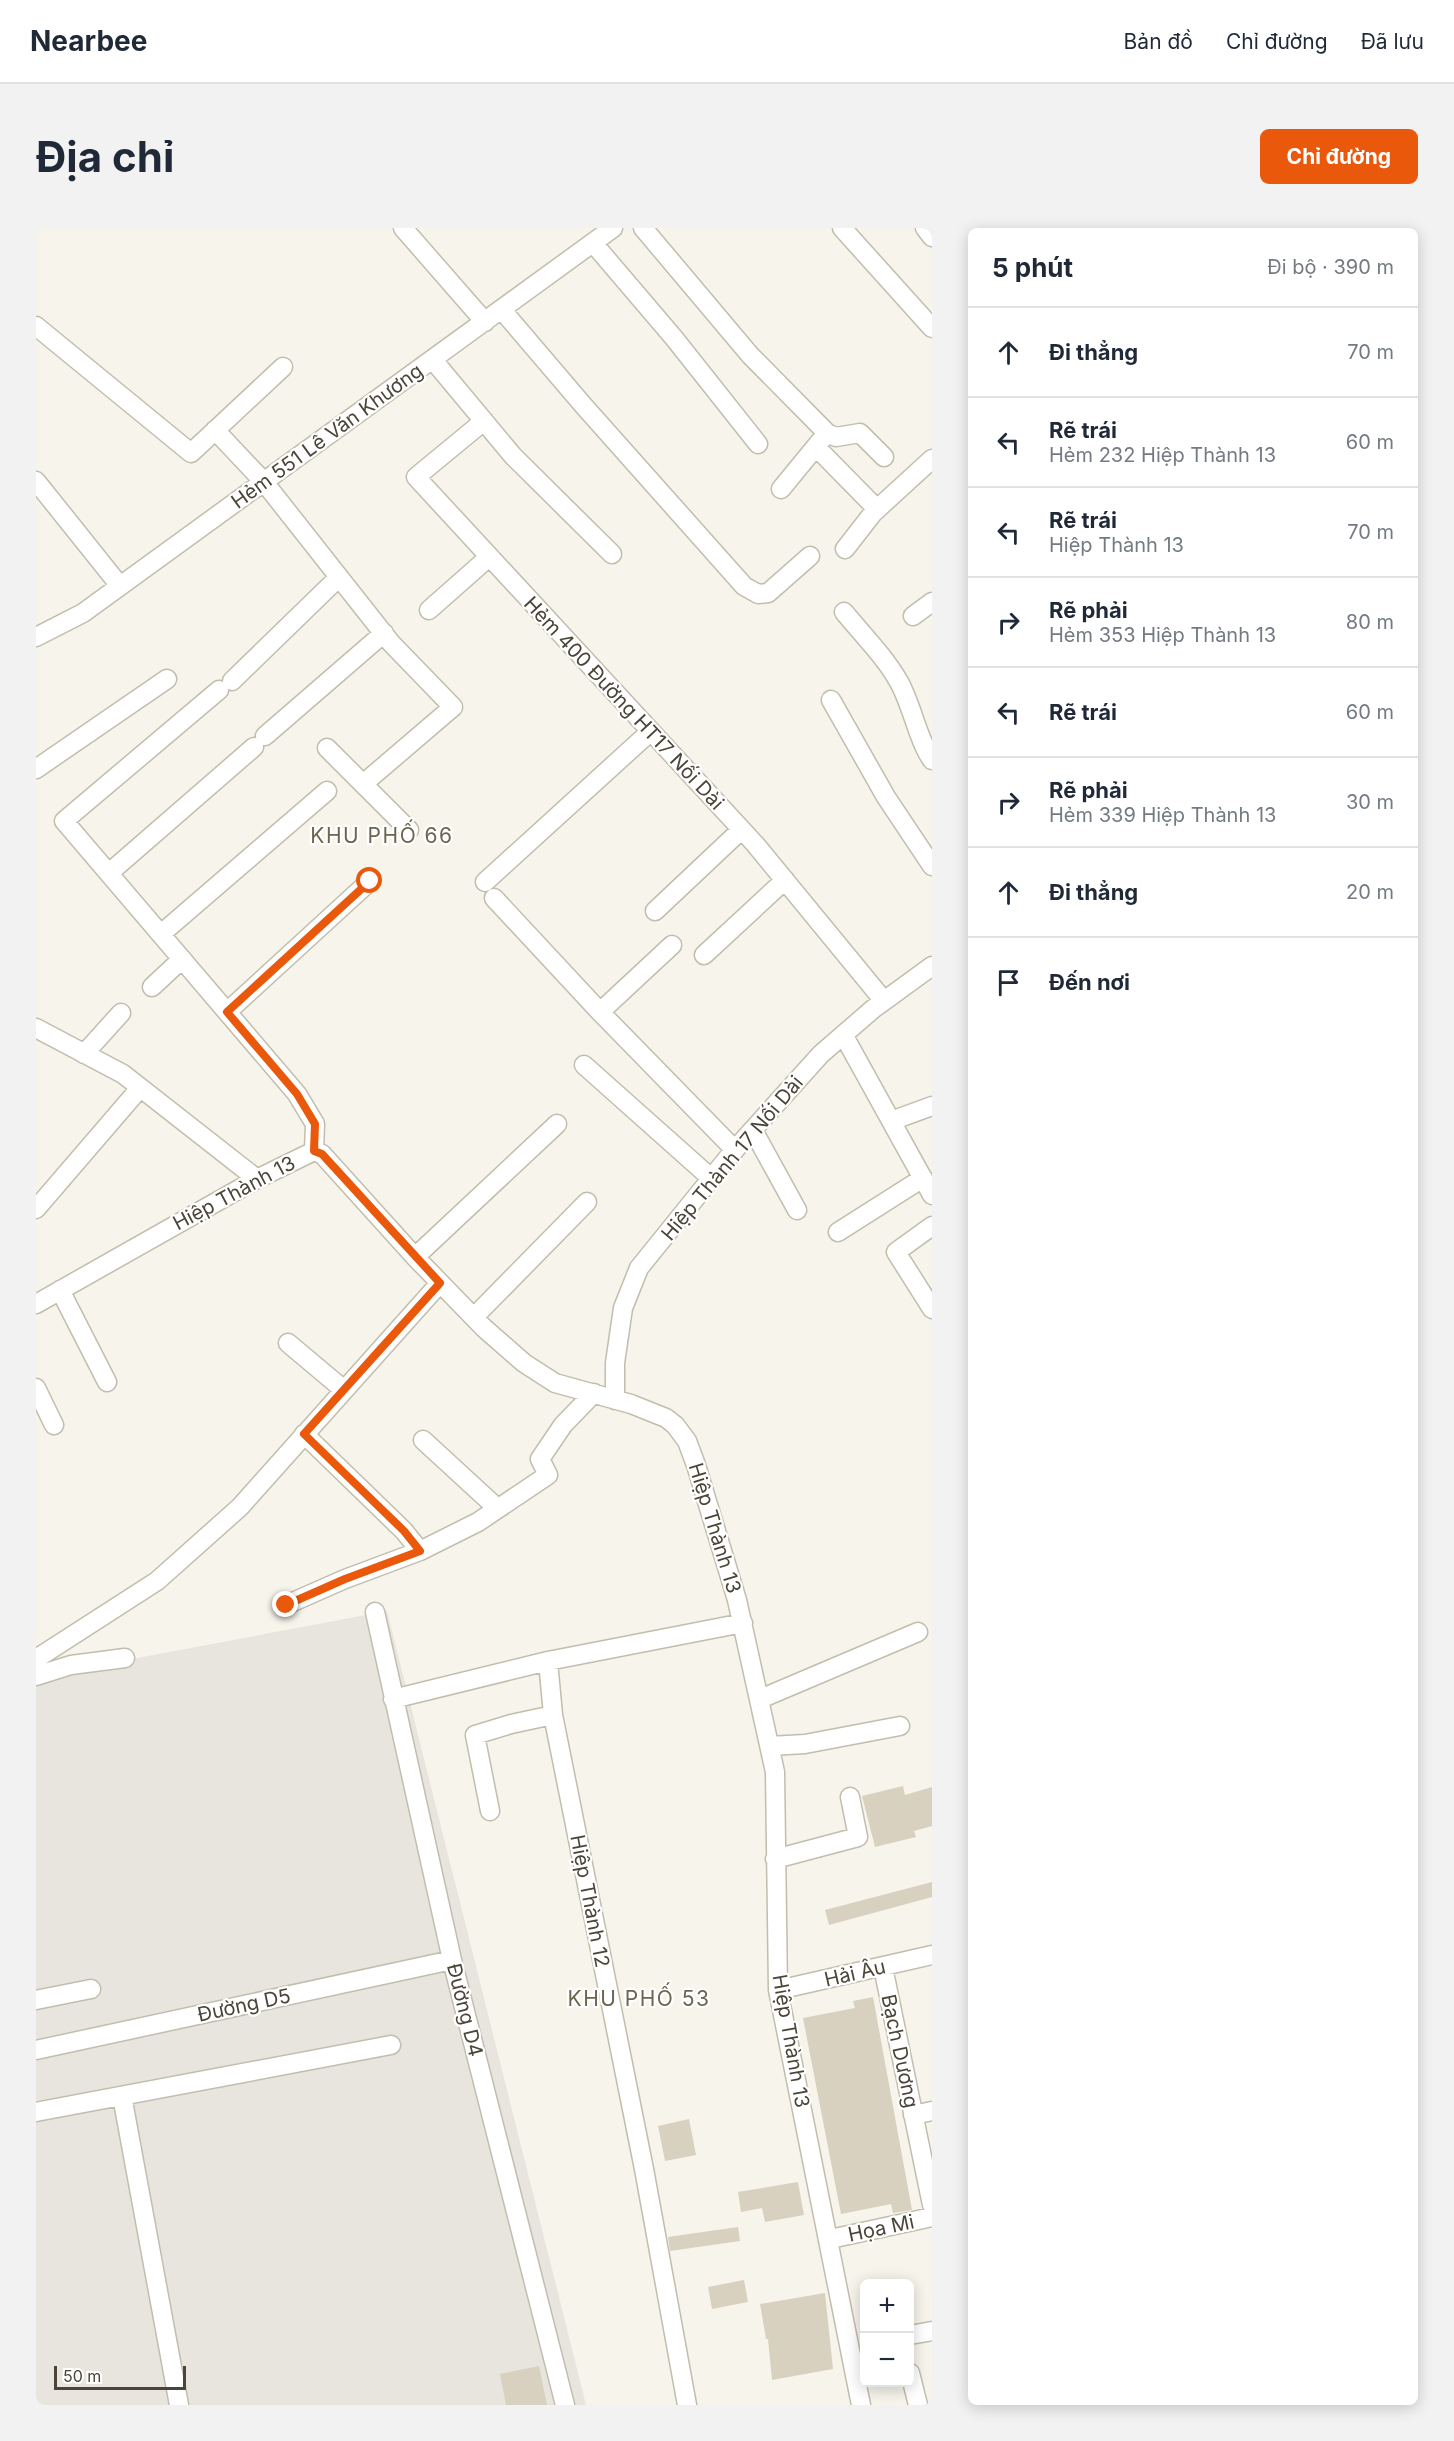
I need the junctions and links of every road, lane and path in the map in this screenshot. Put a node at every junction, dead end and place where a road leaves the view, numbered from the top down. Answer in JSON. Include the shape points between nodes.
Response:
{"nodes":[{"id":1,"x":404,"y":228,"type":"edge"},
{"id":2,"x":613,"y":228,"type":"edge"},
{"id":3,"x":643,"y":228,"type":"edge"},
{"id":4,"x":842,"y":228,"type":"edge"},
{"id":5,"x":925,"y":228,"type":"edge"},
{"id":6,"x":932,"y":237,"type":"edge"},
{"id":7,"x":593,"y":243,"type":"junction"},
{"id":8,"x":502,"y":310,"type":"junction"},
{"id":9,"x":485,"y":322,"type":"junction"},
{"id":10,"x":36,"y":326,"type":"edge"},
{"id":11,"x":932,"y":328,"type":"edge"},
{"id":12,"x":433,"y":360,"type":"junction"},
{"id":13,"x":283,"y":367,"type":"dead end"},
{"id":14,"x":484,"y":421,"type":"junction"},
{"id":15,"x":216,"y":430,"type":"junction"},
{"id":16,"x":822,"y":440,"type":"junction"},
{"id":17,"x":758,"y":444,"type":"dead end"},
{"id":18,"x":884,"y":457,"type":"dead end"},
{"id":19,"x":932,"y":459,"type":"edge"},
{"id":20,"x":36,"y":481,"type":"edge"},
{"id":21,"x":264,"y":482,"type":"junction"},
{"id":22,"x":781,"y":489,"type":"dead end"},
{"id":23,"x":877,"y":509,"type":"junction"},
{"id":24,"x":845,"y":549,"type":"dead end"},
{"id":25,"x":612,"y":554,"type":"dead end"},
{"id":26,"x":810,"y":556,"type":"dead end"},
{"id":27,"x":489,"y":557,"type":"junction"},
{"id":28,"x":338,"y":578,"type":"junction"},
{"id":29,"x":120,"y":586,"type":"junction"},
{"id":30,"x":932,"y":602,"type":"edge"},
{"id":31,"x":429,"y":610,"type":"dead end"},
{"id":32,"x":844,"y":612,"type":"dead end"},
{"id":33,"x":913,"y":616,"type":"dead end"},
{"id":34,"x":384,"y":633,"type":"junction"},
{"id":35,"x":36,"y":637,"type":"edge"},
{"id":36,"x":167,"y":679,"type":"dead end"},
{"id":37,"x":831,"y":700,"type":"dead end"},
{"id":38,"x":651,"y":731,"type":"junction"},
{"id":39,"x":327,"y":748,"type":"dead end"},
{"id":40,"x":932,"y":760,"type":"edge"},
{"id":41,"x":36,"y":769,"type":"edge"},
{"id":42,"x":363,"y":784,"type":"junction"},
{"id":43,"x":327,"y":791,"type":"dead end"},
{"id":44,"x":409,"y":830,"type":"dead end"},
{"id":45,"x":741,"y":830,"type":"junction"},
{"id":46,"x":932,"y":866,"type":"edge"},
{"id":47,"x":109,"y":873,"type":"junction"},
{"id":48,"x":785,"y":880,"type":"junction"},
{"id":49,"x":370,"y":881,"type":"dead end"},
{"id":50,"x":655,"y":911,"type":"dead end"},
{"id":51,"x":161,"y":934,"type":"junction"},
{"id":52,"x":672,"y":945,"type":"dead end"},
{"id":53,"x":704,"y":955,"type":"dead end"},
{"id":54,"x":182,"y":959,"type":"junction"},
{"id":55,"x":932,"y":966,"type":"edge"},
{"id":56,"x":152,"y":987,"type":"dead end"},
{"id":57,"x":884,"y":1001,"type":"junction"},
{"id":58,"x":227,"y":1012,"type":"junction"},
{"id":59,"x":600,"y":1012,"type":"junction"},
{"id":60,"x":121,"y":1013,"type":"dead end"},
{"id":61,"x":36,"y":1028,"type":"edge"},
{"id":62,"x":844,"y":1036,"type":"junction"},
{"id":63,"x":84,"y":1053,"type":"junction"},
{"id":64,"x":584,"y":1065,"type":"dead end"},
{"id":65,"x":140,"y":1088,"type":"junction"},
{"id":66,"x":932,"y":1106,"type":"edge"},
{"id":67,"x":891,"y":1121,"type":"junction"},
{"id":68,"x":557,"y":1124,"type":"dead end"},
{"id":69,"x":753,"y":1130,"type":"junction"},
{"id":70,"x":735,"y":1150,"type":"junction"},
{"id":71,"x":314,"y":1151,"type":"junction"},
{"id":72,"x":923,"y":1178,"type":"junction"},
{"id":73,"x":256,"y":1179,"type":"junction"},
{"id":74,"x":712,"y":1179,"type":"junction"},
{"id":75,"x":932,"y":1195,"type":"edge"},
{"id":76,"x":587,"y":1202,"type":"dead end"},
{"id":77,"x":36,"y":1209,"type":"edge"},
{"id":78,"x":797,"y":1210,"type":"dead end"},
{"id":79,"x":932,"y":1226,"type":"edge"},
{"id":80,"x":838,"y":1232,"type":"dead end"},
{"id":81,"x":415,"y":1257,"type":"junction"},
{"id":82,"x":440,"y":1283,"type":"junction"},
{"id":83,"x":60,"y":1290,"type":"junction"},
{"id":84,"x":36,"y":1304,"type":"edge"},
{"id":85,"x":932,"y":1309,"type":"edge"},
{"id":86,"x":474,"y":1317,"type":"junction"},
{"id":87,"x":288,"y":1342,"type":"dead end"},
{"id":88,"x":107,"y":1382,"type":"dead end"},
{"id":89,"x":36,"y":1388,"type":"edge"},
{"id":90,"x":344,"y":1390,"type":"junction"},
{"id":91,"x":594,"y":1393,"type":"junction"},
{"id":92,"x":615,"y":1400,"type":"junction"},
{"id":93,"x":54,"y":1425,"type":"dead end"},
{"id":94,"x":304,"y":1434,"type":"junction"},
{"id":95,"x":423,"y":1440,"type":"dead end"},
{"id":96,"x":497,"y":1509,"type":"junction"},
{"id":97,"x":420,"y":1551,"type":"junction"},
{"id":98,"x":286,"y":1605,"type":"dead end"},
{"id":99,"x":375,"y":1612,"type":"dead end"},
{"id":100,"x":743,"y":1623,"type":"junction"},
{"id":101,"x":918,"y":1632,"type":"dead end"},
{"id":102,"x":125,"y":1658,"type":"dead end"},
{"id":103,"x":36,"y":1659,"type":"edge"},
{"id":104,"x":548,"y":1661,"type":"junction"},
{"id":105,"x":36,"y":1676,"type":"edge"},
{"id":106,"x":393,"y":1699,"type":"junction"},
{"id":107,"x":760,"y":1699,"type":"junction"},
{"id":108,"x":553,"y":1715,"type":"junction"},
{"id":109,"x":900,"y":1726,"type":"dead end"},
{"id":110,"x":770,"y":1746,"type":"junction"},
{"id":111,"x":850,"y":1797,"type":"dead end"},
{"id":112,"x":490,"y":1811,"type":"dead end"},
{"id":113,"x":775,"y":1859,"type":"junction"},
{"id":114,"x":932,"y":1955,"type":"edge"},
{"id":115,"x":452,"y":1960,"type":"junction"},
{"id":116,"x":883,"y":1967,"type":"junction"},
{"id":117,"x":91,"y":1989,"type":"dead end"},
{"id":118,"x":778,"y":1990,"type":"junction"},
{"id":119,"x":36,"y":2000,"type":"edge"},
{"id":120,"x":392,"y":2045,"type":"dead end"},
{"id":121,"x":36,"y":2050,"type":"edge"},
{"id":122,"x":122,"y":2096,"type":"junction"},
{"id":123,"x":932,"y":2111,"type":"edge"},
{"id":124,"x":36,"y":2112,"type":"edge"},
{"id":125,"x":914,"y":2115,"type":"junction"},
{"id":126,"x":932,"y":2205,"type":"edge"},
{"id":127,"x":932,"y":2217,"type":"edge"},
{"id":128,"x":830,"y":2239,"type":"junction"},
{"id":129,"x":932,"y":2331,"type":"edge"},
{"id":130,"x":914,"y":2335,"type":"edge"},
{"id":131,"x":857,"y":2346,"type":"edge"},
{"id":132,"x":913,"y":2387,"type":"edge"},
{"id":133,"x":179,"y":2405,"type":"edge"},
{"id":134,"x":565,"y":2405,"type":"edge"},
{"id":135,"x":687,"y":2405,"type":"edge"},
{"id":136,"x":861,"y":2405,"type":"edge"},
{"id":137,"x":918,"y":2405,"type":"edge"}],
"edges":[{"from":1,"to":9,"type":"street"},
{"from":2,"to":7,"type":"street","name":"Hẻm 551 Lê Văn Khương"},
{"from":3,"to":16,"type":"street"},
{"from":4,"to":11,"type":"street"},
{"from":5,"to":6,"type":"street"},
{"from":7,"to":8,"type":"street","name":"Hẻm 551 Lê Văn Khương"},
{"from":7,"to":17,"type":"street"},
{"from":8,"to":9,"type":"street","name":"Hẻm 551 Lê Văn Khương"},
{"from":8,"to":26,"type":"street","via":[[744,586],[758,594],[768,592]]},
{"from":9,"to":12,"type":"street","name":"Hẻm 551 Lê Văn Khương"},
{"from":10,"to":15,"type":"street","via":[[191,453]]},
{"from":12,"to":14,"type":"street"},
{"from":12,"to":21,"type":"street","name":"Hẻm 551 Lê Văn Khương"},
{"from":13,"to":15,"type":"street"},
{"from":14,"to":25,"type":"street","via":[[513,456]]},
{"from":14,"to":27,"type":"street","name":"Hẻm 400 Đường HT17 Nối Dài","via":[[416,477]]},
{"from":15,"to":21,"type":"street"},
{"from":16,"to":18,"type":"street","via":[[860,433]]},
{"from":16,"to":22,"type":"street"},
{"from":16,"to":23,"type":"street"},
{"from":19,"to":23,"type":"street"},
{"from":20,"to":29,"type":"street"},
{"from":21,"to":28,"type":"street"},
{"from":21,"to":29,"type":"street","name":"Hẻm 551 Lê Văn Khương"},
{"from":23,"to":24,"type":"street"},
{"from":27,"to":31,"type":"street"},
{"from":27,"to":38,"type":"street","name":"Hẻm 400 Đường HT17 Nối Dài"},
{"from":28,"to":34,"type":"street"},
{"from":28,"to":47,"type":"street","via":[[226,686],[64,821]]},
{"from":29,"to":35,"type":"street","name":"Hẻm 551 Lê Văn Khương","via":[[82,613]]},
{"from":30,"to":33,"type":"street"},
{"from":32,"to":40,"type":"street","via":[[899,682]]},
{"from":34,"to":42,"type":"street","via":[[453,707]]},
{"from":34,"to":47,"type":"street"},
{"from":36,"to":41,"type":"street"},
{"from":37,"to":46,"type":"street","via":[[886,797]]},
{"from":38,"to":45,"type":"street","name":"Hẻm 400 Đường HT17 Nối Dài"},
{"from":38,"to":59,"type":"street","via":[[489,890]]},
{"from":39,"to":42,"type":"street"},
{"from":42,"to":44,"type":"street"},
{"from":43,"to":51,"type":"street"},
{"from":45,"to":48,"type":"street","name":"Hẻm 400 Đường HT17 Nối Dài"},
{"from":45,"to":50,"type":"street"},
{"from":47,"to":51,"type":"street"},
{"from":48,"to":53,"type":"street"},
{"from":48,"to":57,"type":"street","name":"Hẻm 400 Đường HT17 Nối Dài"},
{"from":49,"to":58,"type":"street"},
{"from":51,"to":54,"type":"street"},
{"from":52,"to":59,"type":"street"},
{"from":54,"to":56,"type":"street"},
{"from":54,"to":58,"type":"street"},
{"from":55,"to":57,"type":"street","name":"Hiệp Thành 17 Nối Dài"},
{"from":57,"to":62,"type":"street","name":"Hiệp Thành 17 Nối Dài"},
{"from":58,"to":71,"type":"street","via":[[303,1104],[315,1124]]},
{"from":59,"to":70,"type":"street"},
{"from":60,"to":63,"type":"street"},
{"from":61,"to":63,"type":"street"},
{"from":62,"to":67,"type":"street"},
{"from":62,"to":69,"type":"street","name":"Hiệp Thành 17 Nối Dài","via":[[820,1054]]},
{"from":63,"to":65,"type":"street"},
{"from":64,"to":74,"type":"street"},
{"from":65,"to":73,"type":"street"},
{"from":65,"to":77,"type":"street"},
{"from":66,"to":67,"type":"street"},
{"from":67,"to":72,"type":"street"},
{"from":68,"to":81,"type":"street"},
{"from":69,"to":70,"type":"street","name":"Hiệp Thành 17 Nối Dài"},
{"from":69,"to":78,"type":"street"},
{"from":70,"to":74,"type":"street","name":"Hiệp Thành 17 Nối Dài"},
{"from":71,"to":73,"type":"street","name":"Hiệp Thành 13"},
{"from":71,"to":81,"type":"street","name":"Hiệp Thành 13","via":[[322,1154]]},
{"from":72,"to":75,"type":"street"},
{"from":72,"to":80,"type":"street"},
{"from":73,"to":83,"type":"street","name":"Hiệp Thành 13"},
{"from":74,"to":92,"type":"street","name":"Hiệp Thành 17 Nối Dài","via":[[639,1268],[623,1308],[615,1362]]},
{"from":76,"to":86,"type":"street"},
{"from":79,"to":85,"type":"street","via":[[896,1252]]},
{"from":81,"to":82,"type":"street","name":"Hiệp Thành 13"},
{"from":82,"to":86,"type":"street","name":"Hiệp Thành 13"},
{"from":82,"to":90,"type":"street"},
{"from":83,"to":84,"type":"street","name":"Hiệp Thành 13"},
{"from":83,"to":88,"type":"street"},
{"from":86,"to":91,"type":"street","name":"Hiệp Thành 13","via":[[524,1363],[555,1383]]},
{"from":87,"to":90,"type":"street"},
{"from":89,"to":93,"type":"street"},
{"from":90,"to":94,"type":"street"},
{"from":91,"to":92,"type":"street","name":"Hiệp Thành 13"},
{"from":91,"to":96,"type":"street","via":[[563,1425],[540,1459],[548,1475]]},
{"from":92,"to":100,"type":"street","name":"Hiệp Thành 13","via":[[666,1418],[687,1441]]},
{"from":94,"to":97,"type":"street"},
{"from":94,"to":103,"type":"street","via":[[240,1507],[157,1581]]},
{"from":95,"to":96,"type":"street"},
{"from":96,"to":97,"type":"street"},
{"from":97,"to":98,"type":"street"},
{"from":99,"to":106,"type":"street","name":"Đường D4"},
{"from":100,"to":104,"type":"street"},
{"from":100,"to":107,"type":"street","name":"Hiệp Thành 13"},
{"from":101,"to":107,"type":"street"},
{"from":102,"to":105,"type":"street","via":[[71,1665]]},
{"from":104,"to":106,"type":"street"},
{"from":104,"to":108,"type":"street","name":"Hiệp Thành 12"},
{"from":106,"to":115,"type":"street","name":"Đường D4"},
{"from":107,"to":110,"type":"street","name":"Hiệp Thành 13"},
{"from":108,"to":112,"type":"street","via":[[475,1735]]},
{"from":108,"to":135,"type":"street","name":"Hiệp Thành 12"},
{"from":109,"to":110,"type":"street","via":[[805,1744]]},
{"from":110,"to":113,"type":"street","name":"Hiệp Thành 13","via":[[775,1772]]},
{"from":111,"to":113,"type":"street","via":[[858,1837]]},
{"from":113,"to":118,"type":"street","name":"Hiệp Thành 13"},
{"from":114,"to":116,"type":"street","name":"Hải Âu"},
{"from":115,"to":121,"type":"street","name":"Đường D5"},
{"from":115,"to":134,"type":"street","name":"Đường D4"},
{"from":116,"to":118,"type":"street","name":"Hải Âu"},
{"from":116,"to":125,"type":"street","name":"Bạch Dương"},
{"from":117,"to":119,"type":"street"},
{"from":118,"to":128,"type":"street","name":"Hiệp Thành 13"},
{"from":120,"to":122,"type":"street"},
{"from":122,"to":124,"type":"street"},
{"from":122,"to":133,"type":"street"},
{"from":123,"to":125,"type":"street"},
{"from":125,"to":126,"type":"street","name":"Bạch Dương"},
{"from":127,"to":128,"type":"street","name":"Họa Mi"},
{"from":128,"to":131,"type":"street","name":"Hiệp Thành 13"},
{"from":129,"to":130,"type":"street"},
{"from":131,"to":136,"type":"street","name":"Hiệp Thành 13"},
{"from":132,"to":137,"type":"street"}]}
